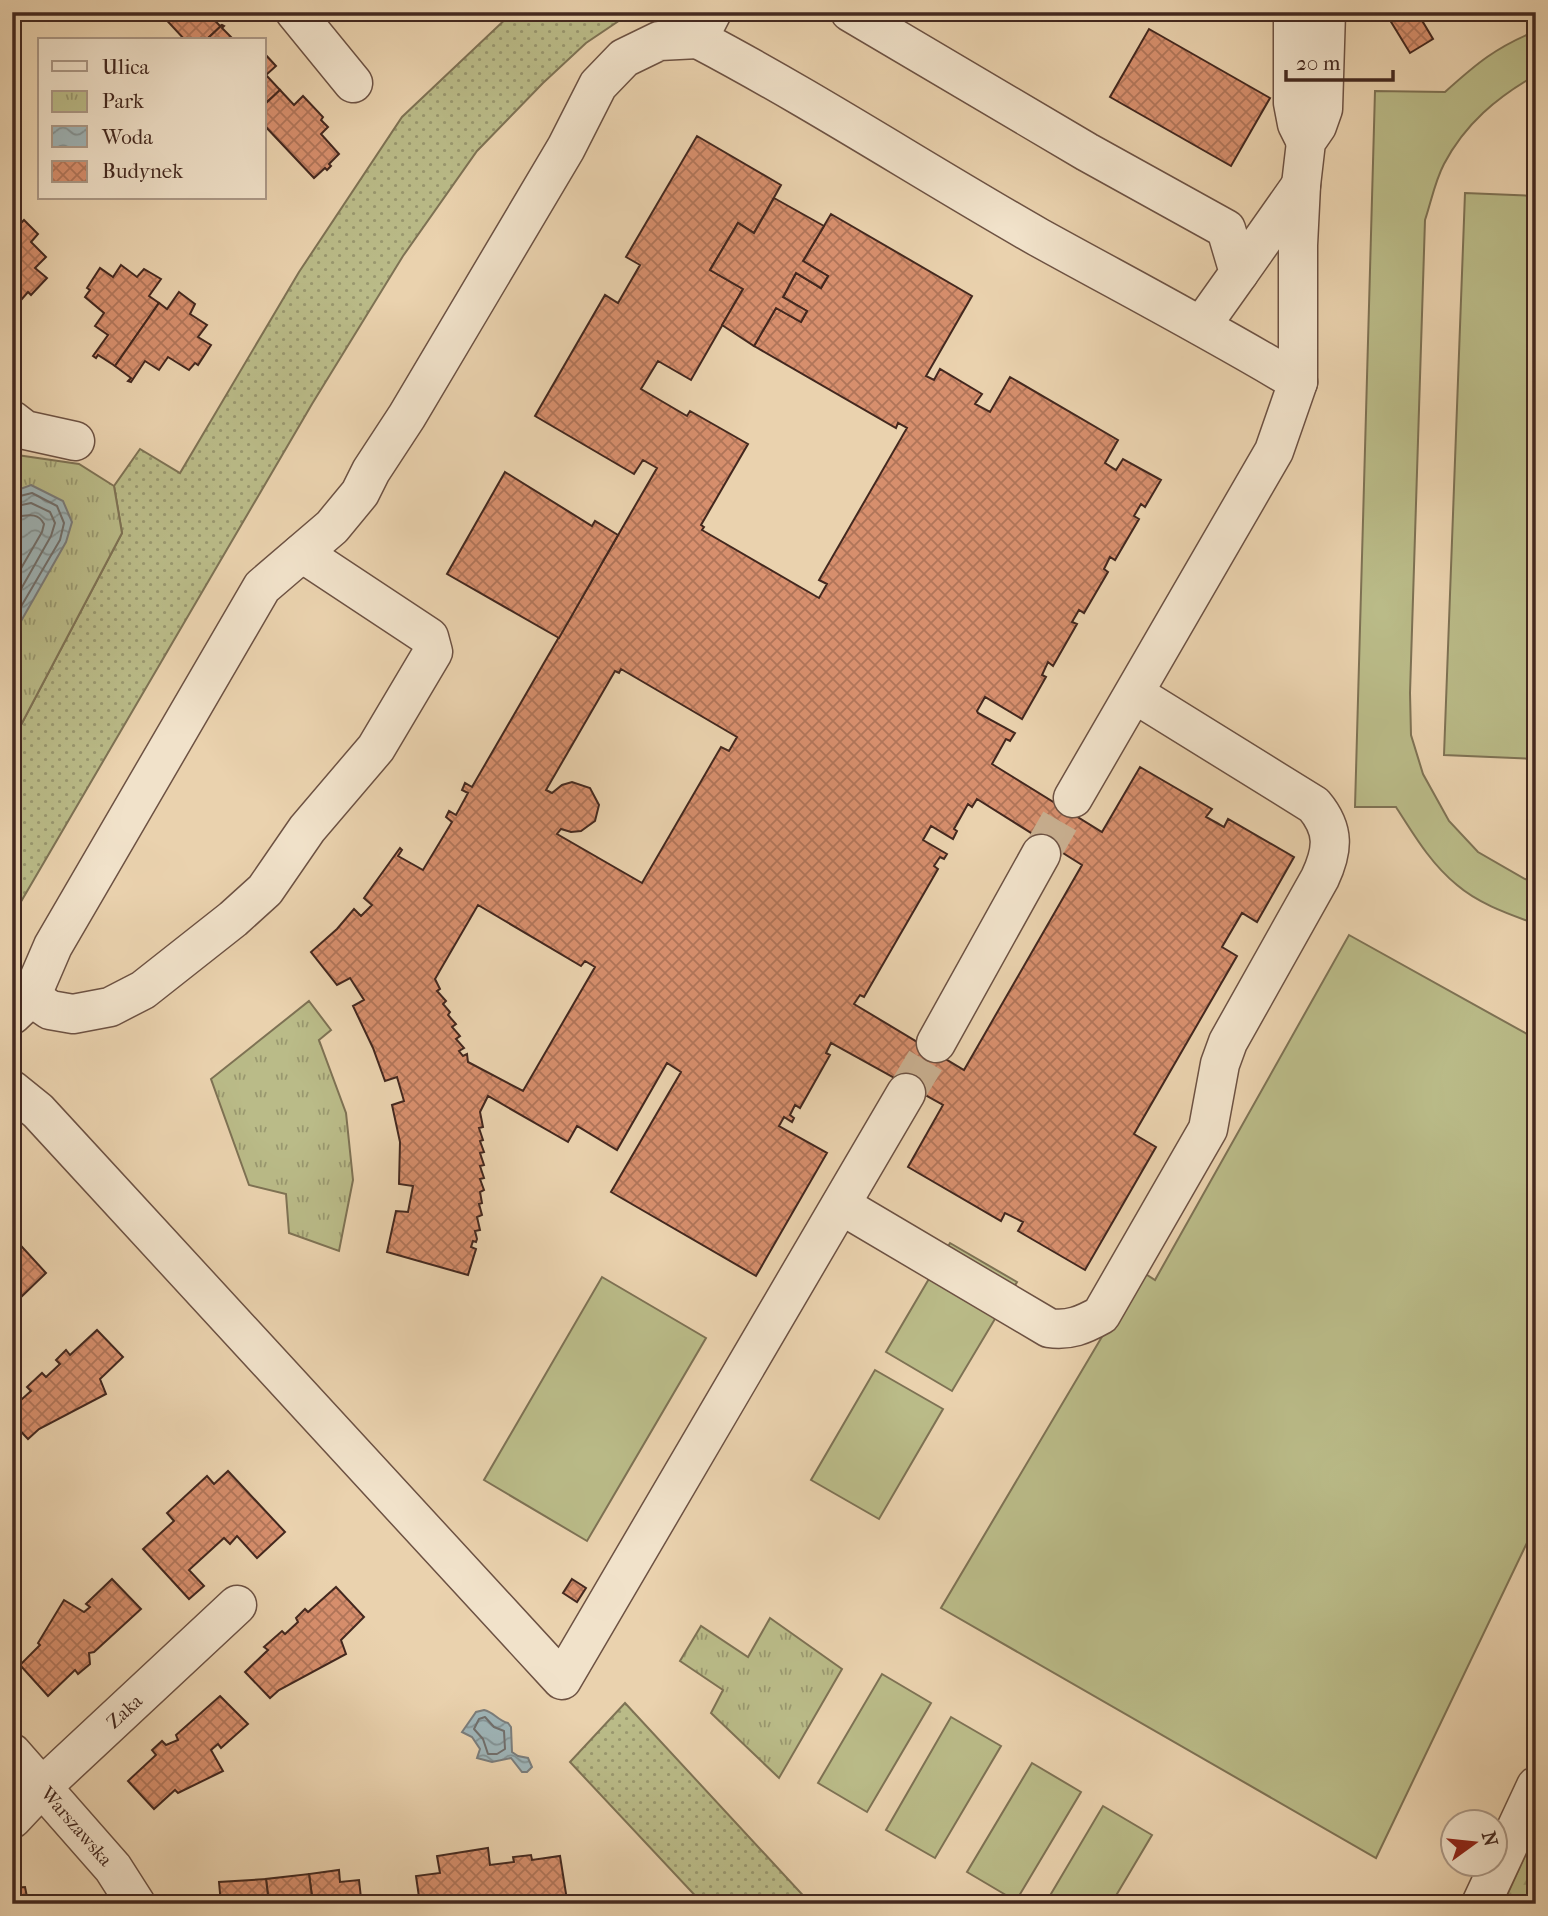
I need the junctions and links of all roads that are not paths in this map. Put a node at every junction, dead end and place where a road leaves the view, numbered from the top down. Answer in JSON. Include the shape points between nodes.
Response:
{"nodes":[{"id":1,"x":295,"y":12,"type":"edge"},
{"id":2,"x":850,"y":12,"type":"edge"},
{"id":3,"x":1293,"y":12,"type":"edge"},
{"id":4,"x":1326,"y":12,"type":"edge"},
{"id":5,"x":705,"y":25,"type":"edge"},
{"id":6,"x":353,"y":83,"type":"dead end"},
{"id":7,"x":1306,"y":142,"type":"junction"},
{"id":8,"x":1301,"y":186,"type":"junction"},
{"id":9,"x":1226,"y":229,"type":"junction"},
{"id":10,"x":1239,"y":273,"type":"junction"},
{"id":11,"x":1202,"y":325,"type":"junction"},
{"id":12,"x":1298,"y":382,"type":"junction"},
{"id":13,"x":12,"y":421,"type":"edge"},
{"id":14,"x":75,"y":441,"type":"dead end"},
{"id":15,"x":302,"y":553,"type":"junction"},
{"id":16,"x":1135,"y":694,"type":"junction"},
{"id":17,"x":1073,"y":798,"type":"tunnel mouth"},
{"id":18,"x":1041,"y":854,"type":"tunnel mouth"},
{"id":19,"x":22,"y":1006,"type":"edge"},
{"id":20,"x":936,"y":1043,"type":"tunnel mouth"},
{"id":21,"x":12,"y":1090,"type":"edge"},
{"id":22,"x":906,"y":1093,"type":"tunnel mouth"},
{"id":23,"x":841,"y":1205,"type":"junction"},
{"id":24,"x":237,"y":1605,"type":"dead end"},
{"id":25,"x":12,"y":1753,"type":"edge"},
{"id":26,"x":43,"y":1786,"type":"junction"},
{"id":27,"x":1536,"y":1786,"type":"edge"},
{"id":28,"x":12,"y":1819,"type":"edge"},
{"id":29,"x":136,"y":1904,"type":"edge"},
{"id":30,"x":1481,"y":1904,"type":"edge"}],
"edges":[{"from":1,"to":6,"type":"street"},
{"from":2,"to":9,"type":"street"},
{"from":3,"to":7,"type":"street","via":[[1293,103]]},
{"from":4,"to":7,"type":"street","via":[[1323,109]]},
{"from":5,"to":11,"type":"street","via":[[749,65],[1037,236]]},
{"from":5,"to":15,"type":"street","via":[[624,58],[598,85],[562,155],[360,493]]},
{"from":7,"to":8,"type":"street"},
{"from":8,"to":9,"type":"street"},
{"from":8,"to":10,"type":"street"},
{"from":8,"to":12,"type":"street"},
{"from":9,"to":10,"type":"street"},
{"from":10,"to":11,"type":"street"},
{"from":11,"to":12,"type":"street"},
{"from":12,"to":16,"type":"street","via":[[1274,451]]},
{"from":13,"to":14,"type":"street","via":[[25,430]]},
{"from":15,"to":19,"type":"street","via":[[262,587]]},
{"from":15,"to":19,"type":"street","via":[[429,637],[433,652],[376,748],[307,829],[265,890],[142,989],[110,1007],[73,1014]]},
{"from":16,"to":17,"type":"street"},
{"from":16,"to":23,"type":"street","via":[[1314,805],[1324,817],[1329,836],[1330,855],[1320,878],[1228,1042],[1202,1141],[1101,1315],[1065,1330],[1049,1328]]},
{"from":18,"to":20,"type":"street"},
{"from":21,"to":23,"type":"street","via":[[38,1111],[562,1680]]},
{"from":22,"to":23,"type":"street"},
{"from":24,"to":26,"type":"street","name":"Zaka"},
{"from":25,"to":26,"type":"street","name":"Warszawska"},
{"from":26,"to":28,"type":"street","name":"Zaka"},
{"from":26,"to":29,"type":"street","name":"Warszawska","via":[[113,1868]]},
{"from":27,"to":30,"type":"street"}]}
